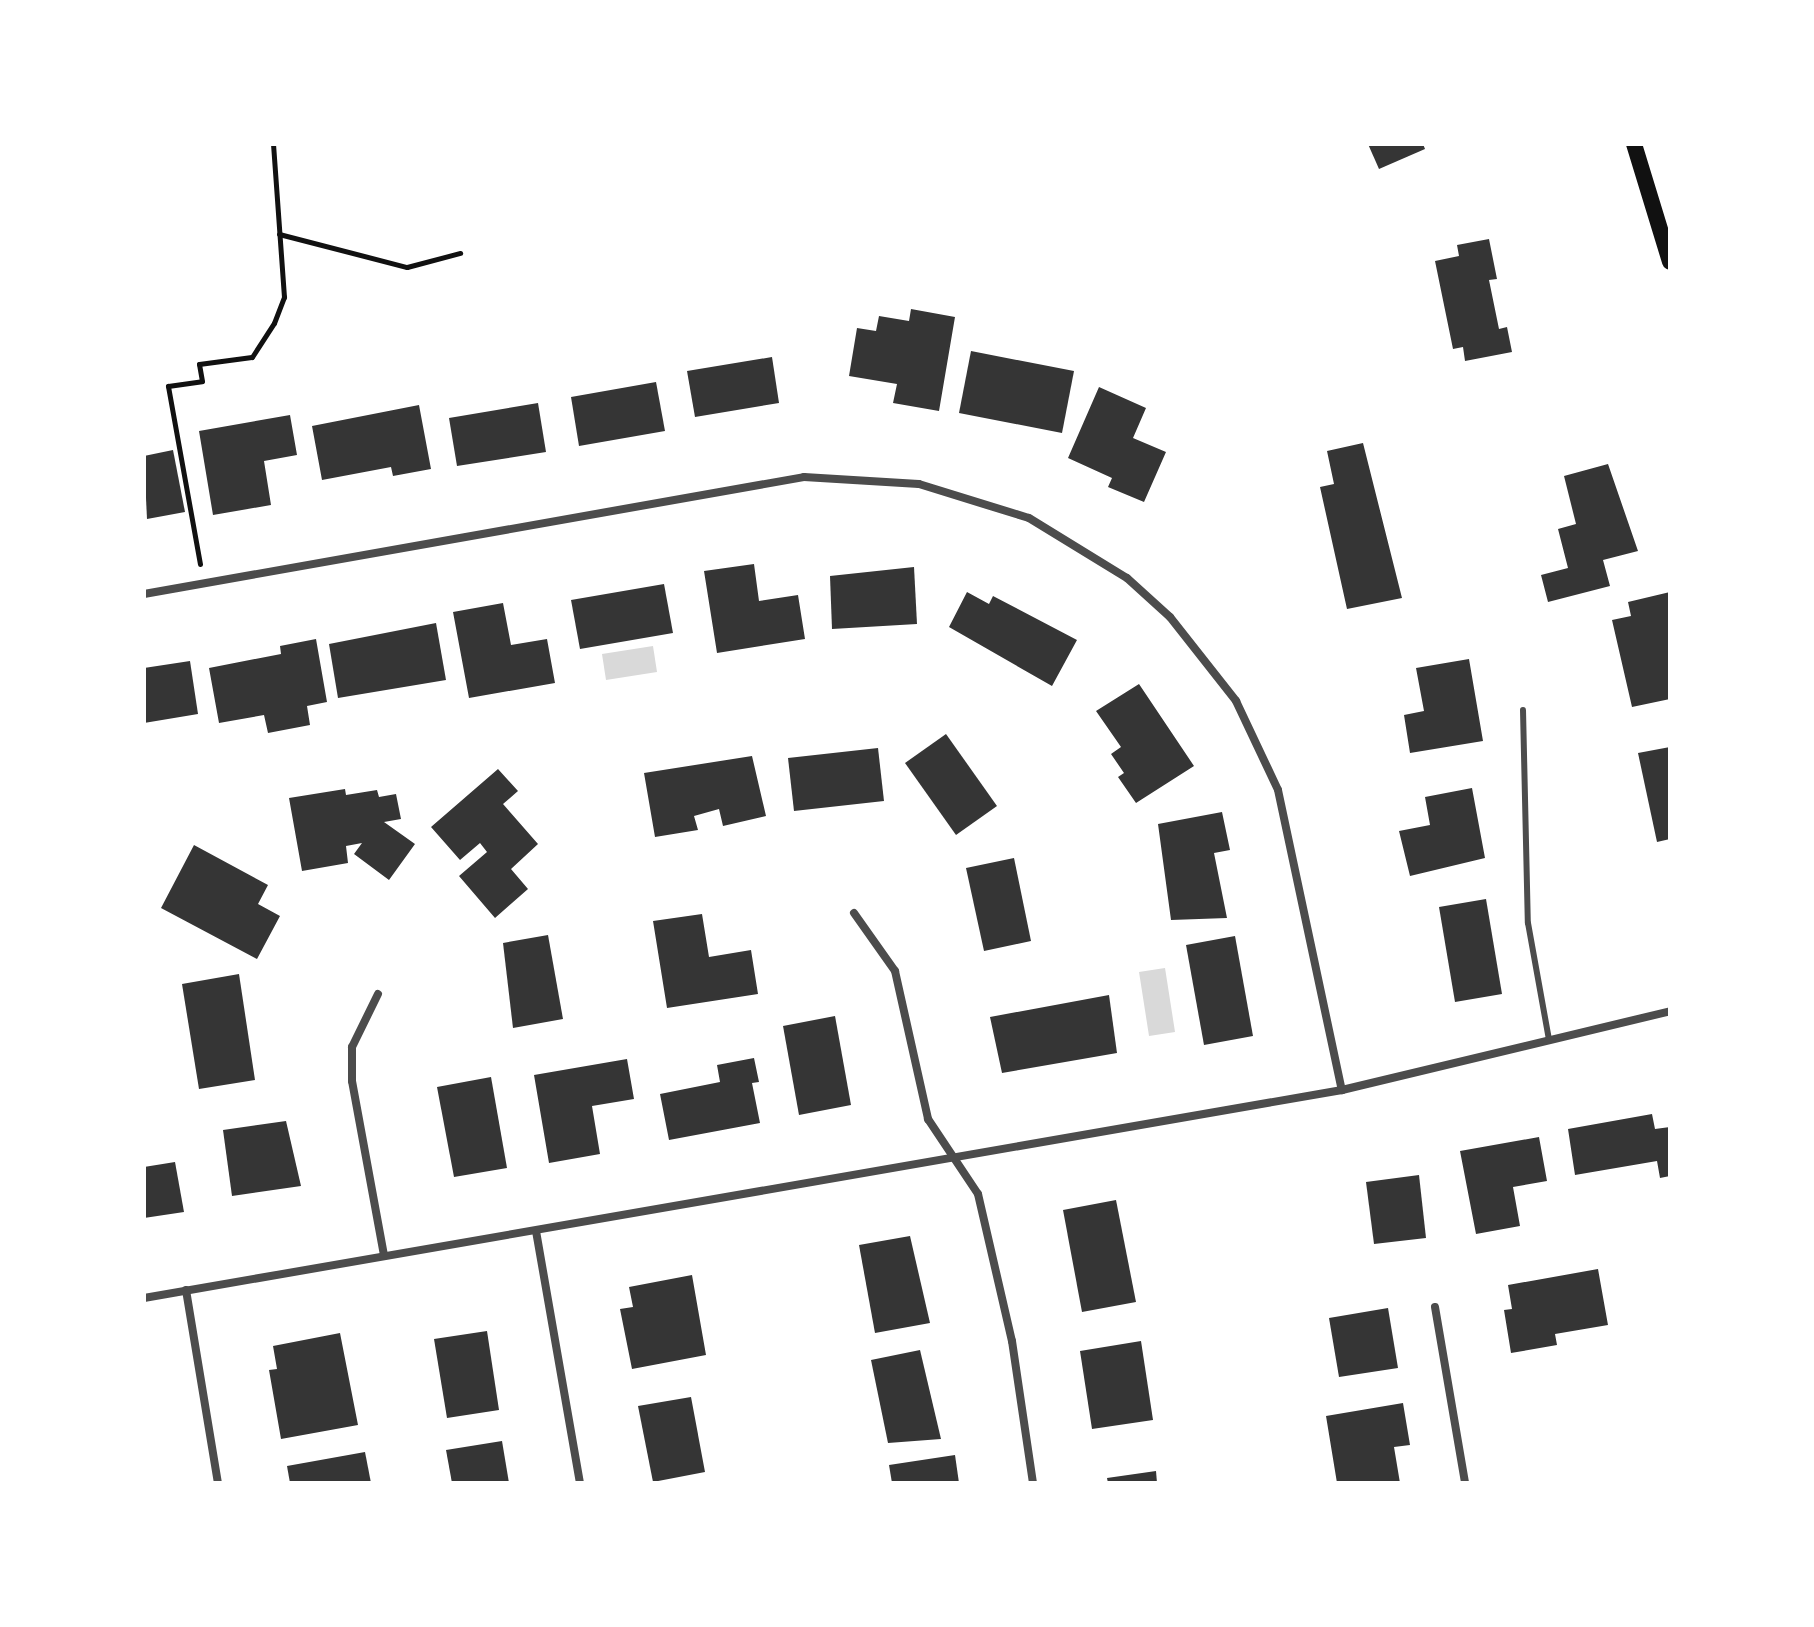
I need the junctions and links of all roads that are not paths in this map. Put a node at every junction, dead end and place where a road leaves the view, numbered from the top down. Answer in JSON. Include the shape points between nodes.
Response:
{"nodes":[{"id":1,"x":1634,"y":144,"type":"edge"},
{"id":2,"x":1670,"y":262,"type":"edge"},
{"id":3,"x":144,"y":594,"type":"edge"},
{"id":4,"x":1523,"y":710,"type":"dead end"},
{"id":5,"x":854,"y":913,"type":"dead end"},
{"id":6,"x":378,"y":994,"type":"dead end"},
{"id":7,"x":1670,"y":1011,"type":"edge"},
{"id":8,"x":1549,"y":1040,"type":"junction"},
{"id":9,"x":1342,"y":1090,"type":"junction"},
{"id":10,"x":954,"y":1157,"type":"junction"},
{"id":11,"x":536,"y":1231,"type":"junction"},
{"id":12,"x":384,"y":1256,"type":"junction"},
{"id":13,"x":186,"y":1290,"type":"junction"},
{"id":14,"x":144,"y":1298,"type":"edge"},
{"id":15,"x":1435,"y":1307,"type":"dead end"},
{"id":16,"x":218,"y":1483,"type":"edge"},
{"id":17,"x":580,"y":1483,"type":"edge"},
{"id":18,"x":1033,"y":1483,"type":"edge"},
{"id":19,"x":1465,"y":1483,"type":"edge"}],
"edges":[{"from":1,"to":2,"type":"main road"},
{"from":3,"to":9,"type":"street","via":[[804,477],[919,484],[1029,518],[1127,578],[1178,626],[1236,701],[1278,790]]},
{"from":4,"to":8,"type":"lane","via":[[1528,923]]},
{"from":5,"to":10,"type":"street","via":[[895,971],[928,1119]]},
{"from":6,"to":12,"type":"street","via":[[352,1047],[352,1081]]},
{"from":7,"to":8,"type":"street"},
{"from":8,"to":9,"type":"street"},
{"from":9,"to":10,"type":"street"},
{"from":10,"to":11,"type":"street"},
{"from":10,"to":18,"type":"street","via":[[978,1194],[1012,1341]]},
{"from":11,"to":12,"type":"street"},
{"from":11,"to":17,"type":"street"},
{"from":12,"to":13,"type":"street"},
{"from":13,"to":14,"type":"street"},
{"from":13,"to":16,"type":"street"},
{"from":15,"to":19,"type":"street"}]}
